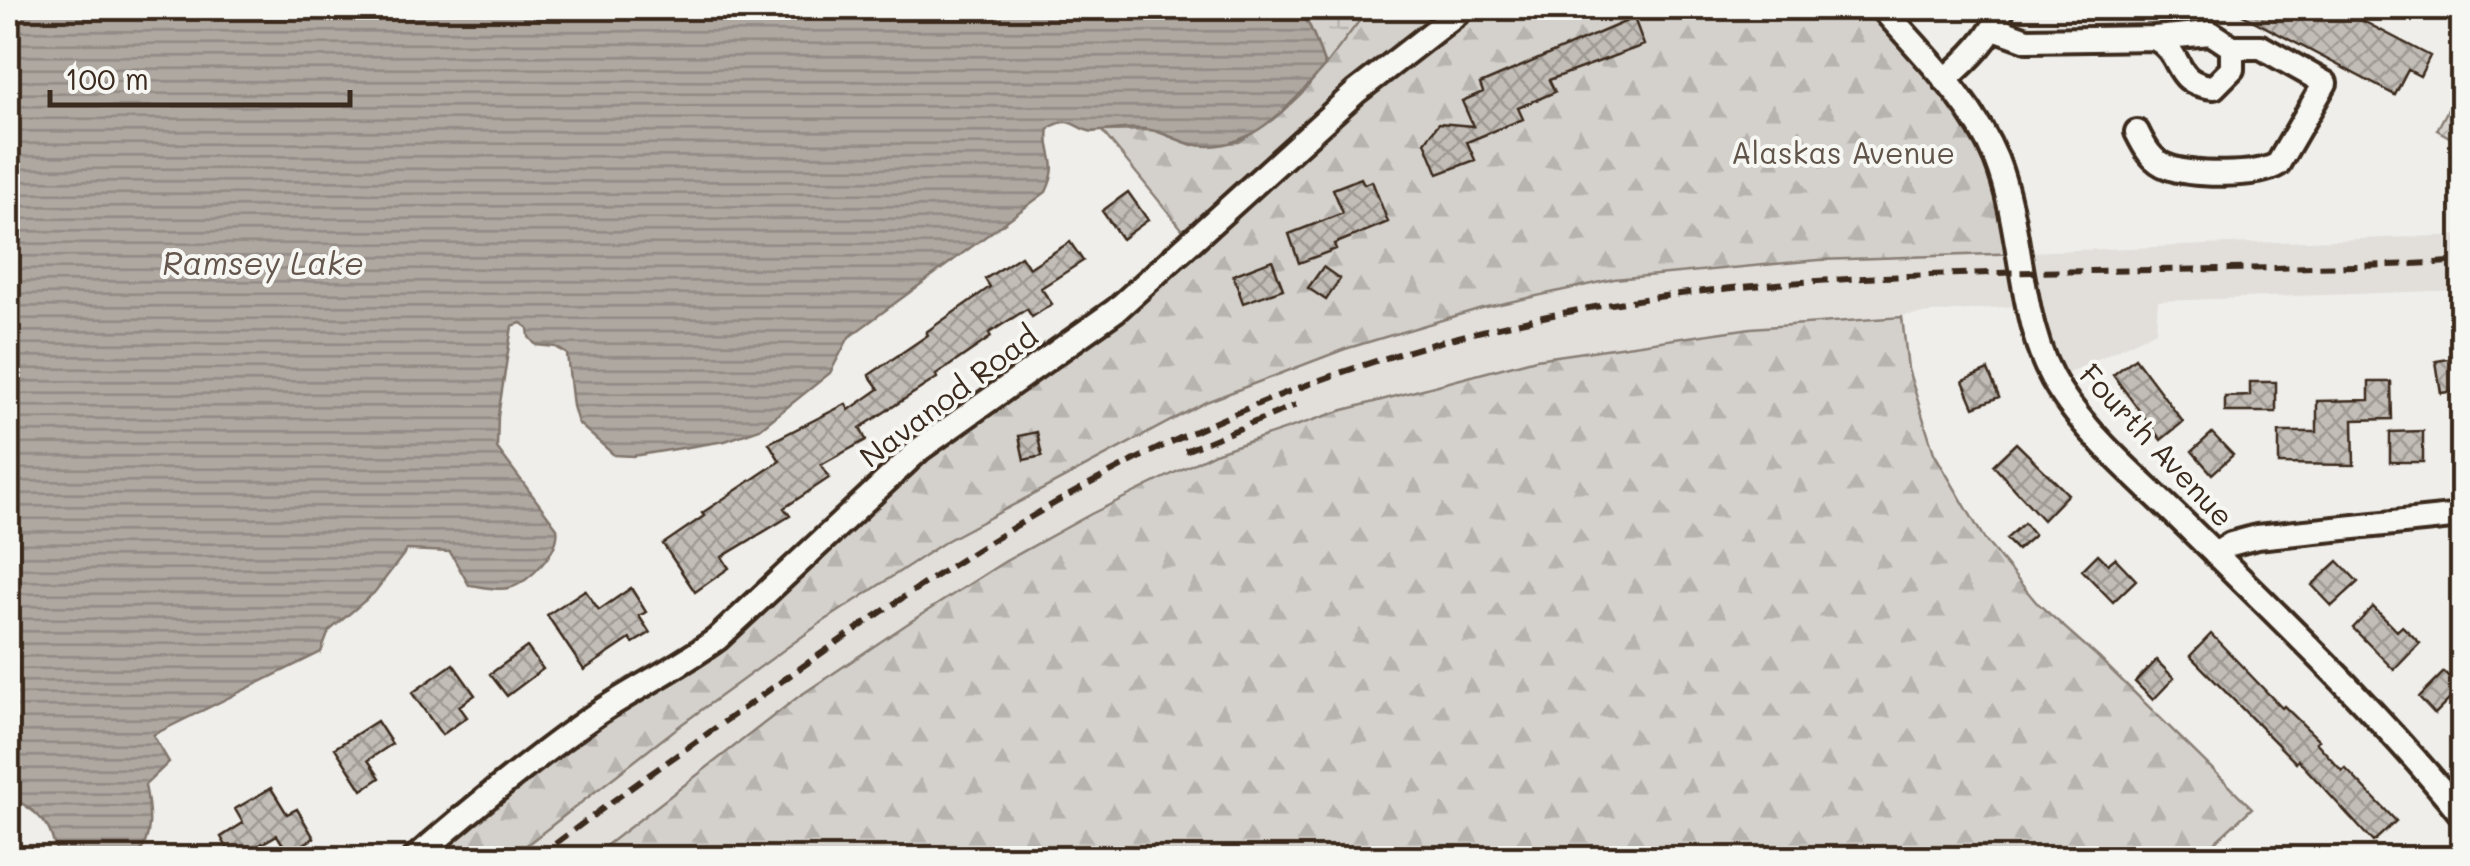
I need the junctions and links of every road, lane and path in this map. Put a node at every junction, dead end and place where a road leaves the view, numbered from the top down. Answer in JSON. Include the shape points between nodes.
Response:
{"nodes":[{"id":1,"x":1464,"y":8,"type":"edge"},
{"id":2,"x":1882,"y":8,"type":"edge"},
{"id":3,"x":1999,"y":18,"type":"edge"},
{"id":4,"x":2154,"y":38,"type":"junction"},
{"id":5,"x":2232,"y":47,"type":"junction"},
{"id":6,"x":1945,"y":80,"type":"junction"},
{"id":7,"x":2136,"y":132,"type":"dead end"},
{"id":8,"x":2462,"y":516,"type":"edge"},
{"id":9,"x":2215,"y":554,"type":"junction"},
{"id":10,"x":2462,"y":814,"type":"edge"},
{"id":11,"x":416,"y":858,"type":"edge"}],
"edges":[{"from":1,"to":11,"type":"street","name":"Navanod Road","via":[[1356,92],[1116,310],[920,449],[717,639],[602,710]]},
{"from":2,"to":6,"type":"street","name":"Fourth Avenue"},
{"from":3,"to":4,"type":"street","via":[[2026,40]]},
{"from":3,"to":6,"type":"street"},
{"from":4,"to":5,"type":"street","via":[[2210,33]]},
{"from":4,"to":5,"type":"street","via":[[2196,86],[2225,80]]},
{"from":5,"to":7,"type":"street","via":[[2260,47],[2326,83],[2278,164],[2255,173],[2176,169],[2153,158]]},
{"from":6,"to":9,"type":"street","name":"Fourth Avenue","via":[[1996,160],[2033,332],[2059,390]]},
{"from":8,"to":9,"type":"street","via":[[2257,537]]},
{"from":9,"to":10,"type":"street","name":"Fourth Avenue","via":[[2396,737]]}]}
